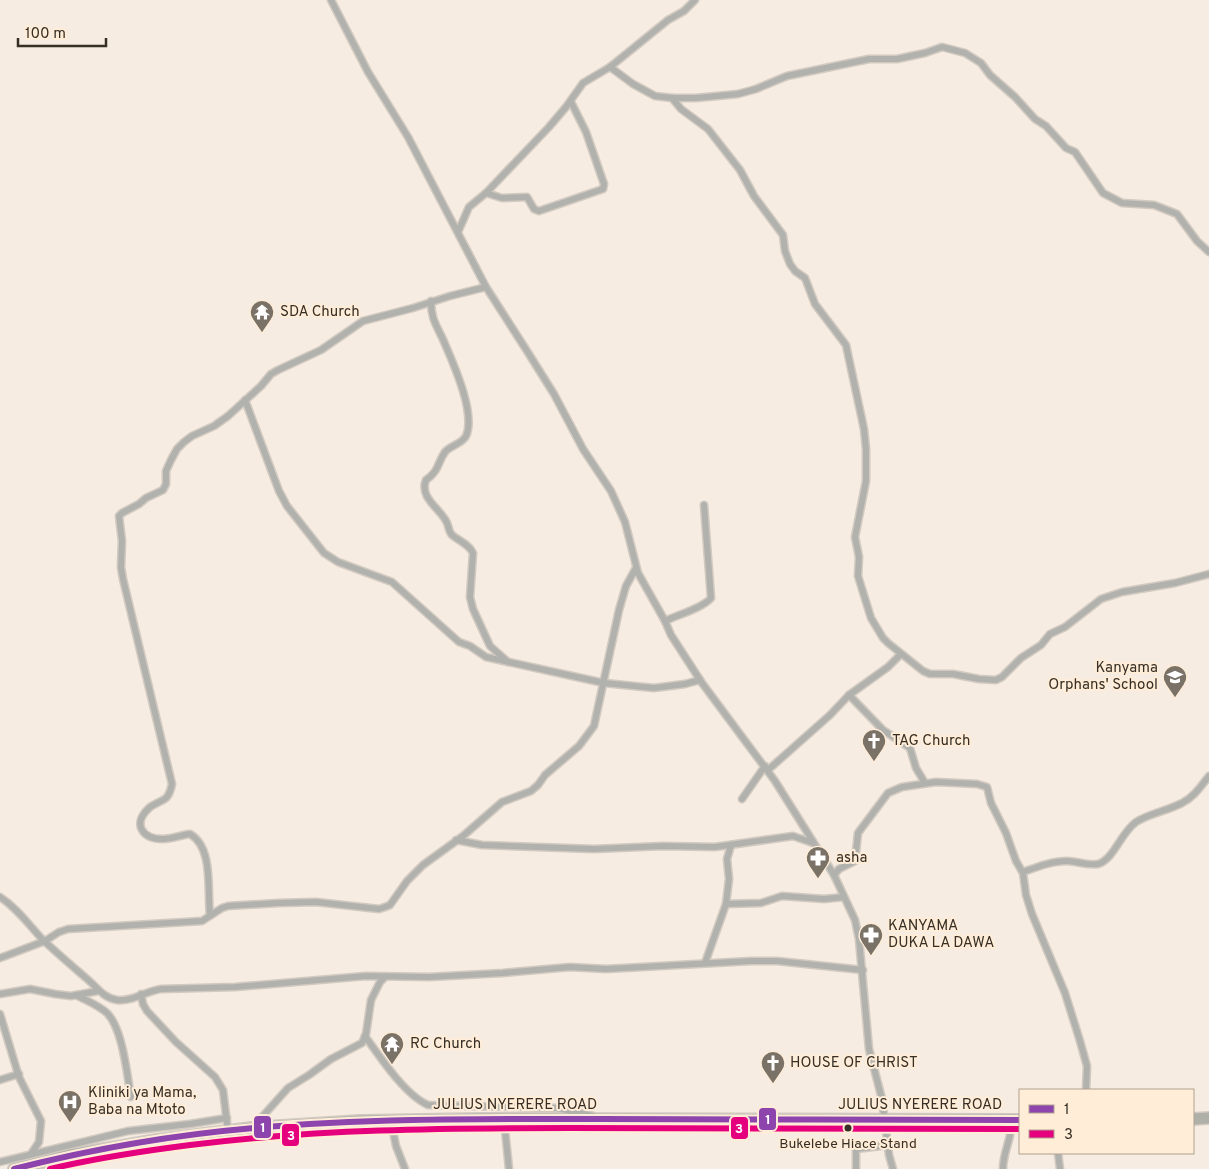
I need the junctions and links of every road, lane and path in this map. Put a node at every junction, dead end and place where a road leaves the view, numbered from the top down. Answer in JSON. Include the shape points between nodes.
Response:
{"nodes":[{"id":1,"x":331,"y":0,"type":"edge"},
{"id":2,"x":696,"y":0,"type":"edge"},
{"id":3,"x":610,"y":67,"type":"junction"},
{"id":4,"x":672,"y":98,"type":"junction"},
{"id":5,"x":571,"y":102,"type":"junction"},
{"id":6,"x":486,"y":193,"type":"junction"},
{"id":7,"x":458,"y":232,"type":"junction"},
{"id":8,"x":1209,"y":252,"type":"edge"},
{"id":9,"x":486,"y":287,"type":"junction"},
{"id":10,"x":432,"y":301,"type":"junction"},
{"id":11,"x":245,"y":400,"type":"junction"},
{"id":12,"x":704,"y":505,"type":"dead end"},
{"id":13,"x":636,"y":568,"type":"junction"},
{"id":14,"x":1209,"y":574,"type":"edge"},
{"id":15,"x":665,"y":621,"type":"junction"},
{"id":16,"x":901,"y":654,"type":"junction"},
{"id":17,"x":509,"y":663,"type":"junction"},
{"id":18,"x":700,"y":680,"type":"junction"},
{"id":19,"x":604,"y":683,"type":"junction"},
{"id":20,"x":849,"y":695,"type":"junction"},
{"id":21,"x":766,"y":768,"type":"junction"},
{"id":22,"x":1209,"y":776,"type":"edge"},
{"id":23,"x":925,"y":783,"type":"junction"},
{"id":24,"x":742,"y":799,"type":"dead end"},
{"id":25,"x":456,"y":840,"type":"junction"},
{"id":26,"x":813,"y":843,"type":"junction"},
{"id":27,"x":731,"y":845,"type":"junction"},
{"id":28,"x":1023,"y":872,"type":"junction"},
{"id":29,"x":834,"y":875,"type":"junction"},
{"id":30,"x":0,"y":897,"type":"edge"},
{"id":31,"x":844,"y":897,"type":"junction"},
{"id":32,"x":726,"y":904,"type":"junction"},
{"id":33,"x":210,"y":915,"type":"junction"},
{"id":34,"x":45,"y":941,"type":"junction"},
{"id":35,"x":0,"y":958,"type":"edge"},
{"id":36,"x":705,"y":963,"type":"junction"},
{"id":37,"x":863,"y":970,"type":"junction"},
{"id":38,"x":385,"y":977,"type":"junction"},
{"id":39,"x":98,"y":991,"type":"junction"},
{"id":40,"x":0,"y":994,"type":"edge"},
{"id":41,"x":141,"y":994,"type":"junction"},
{"id":42,"x":76,"y":995,"type":"junction"},
{"id":43,"x":0,"y":1014,"type":"edge"},
{"id":44,"x":365,"y":1036,"type":"junction"},
{"id":45,"x":19,"y":1074,"type":"junction"},
{"id":46,"x":0,"y":1080,"type":"edge"},
{"id":47,"x":1086,"y":1089,"type":"edge"},
{"id":48,"x":131,"y":1097,"type":"dead end"},
{"id":49,"x":227,"y":1118,"type":"junction"},
{"id":50,"x":1194,"y":1118,"type":"edge"},
{"id":51,"x":1209,"y":1118,"type":"edge"},
{"id":52,"x":504,"y":1120,"type":"junction"},
{"id":53,"x":608,"y":1120,"type":"junction"},
{"id":54,"x":885,"y":1120,"type":"junction"},
{"id":55,"x":1016,"y":1120,"type":"edge"},
{"id":56,"x":391,"y":1121,"type":"junction"},
{"id":57,"x":252,"y":1128,"type":"junction"},
{"id":58,"x":228,"y":1131,"type":"junction"},
{"id":59,"x":888,"y":1145,"type":"junction"},
{"id":60,"x":1058,"y":1154,"type":"edge"},
{"id":61,"x":30,"y":1160,"type":"junction"},
{"id":62,"x":0,"y":1162,"type":"edge"},
{"id":63,"x":14,"y":1169,"type":"edge"},
{"id":64,"x":405,"y":1169,"type":"edge"},
{"id":65,"x":509,"y":1169,"type":"edge"},
{"id":66,"x":856,"y":1169,"type":"edge"},
{"id":67,"x":893,"y":1169,"type":"edge"},
{"id":68,"x":1003,"y":1169,"type":"edge"},
{"id":69,"x":1060,"y":1169,"type":"edge"}],
"edges":[{"from":1,"to":7,"type":"street"},
{"from":2,"to":3,"type":"street"},
{"from":3,"to":4,"type":"street","via":[[646,92]]},
{"from":3,"to":5,"type":"street","via":[[583,83]]},
{"from":4,"to":8,"type":"street","via":[[738,94],[792,75],[869,59],[920,55],[950,48],[966,53],[980,63],[1066,148],[1075,152],[1103,193],[1122,203],[1154,205],[1177,214]]},
{"from":4,"to":16,"type":"street","via":[[708,129],[740,170],[754,196],[783,235],[784,251],[790,264],[805,278],[815,304],[846,345],[866,450],[866,481],[855,537],[860,556],[858,576],[871,618],[883,638]]},
{"from":5,"to":6,"type":"street"},
{"from":5,"to":6,"type":"street","via":[[586,132],[603,189],[539,211],[526,196],[502,198]]},
{"from":6,"to":7,"type":"street","via":[[469,207]]},
{"from":7,"to":9,"type":"street"},
{"from":9,"to":10,"type":"street"},
{"from":9,"to":13,"type":"street","via":[[611,491],[625,522]]},
{"from":10,"to":11,"type":"street","via":[[359,323],[321,350],[271,374]]},
{"from":10,"to":17,"type":"street","via":[[432,318],[455,367],[469,418],[465,437],[446,451],[434,474],[426,480],[425,488],[452,535],[471,548],[474,559],[470,597],[473,609],[490,646]]},
{"from":11,"to":17,"type":"street","via":[[287,506],[324,553],[338,562],[392,582],[459,642],[486,658]]},
{"from":11,"to":33,"type":"street","via":[[214,426],[184,442],[166,471],[163,490],[122,513],[118,520],[122,536],[123,579],[172,784],[166,798],[144,814],[141,828],[152,837],[190,834],[197,839],[208,865]]},
{"from":12,"to":15,"type":"street","via":[[711,598]]},
{"from":13,"to":15,"type":"street"},
{"from":13,"to":19,"type":"street","via":[[626,586],[619,610]]},
{"from":14,"to":16,"type":"street","via":[[1101,599],[1065,627],[1050,634],[1041,646],[996,680],[930,674]]},
{"from":15,"to":18,"type":"street"},
{"from":16,"to":20,"type":"street"},
{"from":17,"to":19,"type":"street"},
{"from":18,"to":19,"type":"street","via":[[654,688]]},
{"from":18,"to":21,"type":"street"},
{"from":19,"to":25,"type":"street","via":[[594,726],[579,746],[531,791],[502,802]]},
{"from":20,"to":21,"type":"street"},
{"from":20,"to":23,"type":"street","via":[[882,730],[910,748]]},
{"from":21,"to":24,"type":"street"},
{"from":21,"to":26,"type":"street"},
{"from":22,"to":28,"type":"street","via":[[1185,801],[1136,822],[1105,860],[1096,864],[1051,862]]},
{"from":23,"to":28,"type":"street","via":[[982,784],[987,787],[991,803]]},
{"from":23,"to":29,"type":"street","via":[[902,787],[885,796],[858,833],[855,861]]},
{"from":25,"to":27,"type":"street","via":[[482,845],[594,850]]},
{"from":25,"to":33,"type":"street","via":[[423,865],[390,905],[379,909],[316,902],[278,902],[228,906]]},
{"from":26,"to":27,"type":"street","via":[[793,836]]},
{"from":26,"to":29,"type":"street"},
{"from":27,"to":32,"type":"street"},
{"from":28,"to":47,"type":"street","via":[[1032,914],[1085,1055]]},
{"from":29,"to":31,"type":"street"},
{"from":30,"to":34,"type":"street","via":[[12,905]]},
{"from":31,"to":32,"type":"street","via":[[782,896],[761,903]]},
{"from":31,"to":37,"type":"street","via":[[855,920]]},
{"from":32,"to":36,"type":"street"},
{"from":33,"to":34,"type":"street","via":[[198,922],[76,928],[59,932]]},
{"from":34,"to":35,"type":"street"},
{"from":34,"to":39,"type":"street"},
{"from":36,"to":37,"type":"street","via":[[777,961]]},
{"from":36,"to":38,"type":"street"},
{"from":37,"to":54,"type":"street","via":[[869,1049]]},
{"from":38,"to":41,"type":"street","via":[[160,989]]},
{"from":38,"to":44,"type":"street","via":[[370,1004]]},
{"from":39,"to":41,"type":"street","via":[[116,1000]]},
{"from":39,"to":42,"type":"street"},
{"from":40,"to":42,"type":"street","via":[[30,989]]},
{"from":41,"to":49,"type":"street","via":[[148,1010],[183,1049],[215,1077],[223,1090]]},
{"from":42,"to":48,"type":"street","via":[[109,1015],[115,1026]]},
{"from":43,"to":45,"type":"street"},
{"from":44,"to":53,"type":"street","via":[[392,1072],[428,1105],[557,1108]]},
{"from":44,"to":57,"type":"street","via":[[358,1046],[331,1059],[288,1088]]},
{"from":45,"to":46,"type":"street"},
{"from":45,"to":61,"type":"street","via":[[41,1121],[39,1142]]},
{"from":49,"to":58,"type":"street"},
{"from":49,"to":61,"type":"street","via":[[128,1131]]},
{"from":50,"to":51,"type":"highway"},
{"from":52,"to":53,"type":"highway","name":"JULIUS NYERERE ROAD"},
{"from":52,"to":56,"type":"highway","name":"JULIUS NYERERE ROAD"},
{"from":52,"to":65,"type":"street"},
{"from":53,"to":54,"type":"highway","name":"JULIUS NYERERE ROAD"},
{"from":54,"to":55,"type":"highway","name":"JULIUS NYERERE ROAD"},
{"from":54,"to":59,"type":"street"},
{"from":55,"to":68,"type":"street","via":[[1003,1159]]},
{"from":56,"to":57,"type":"highway","name":"JULIUS NYERERE ROAD"},
{"from":56,"to":64,"type":"street"},
{"from":57,"to":58,"type":"highway","name":"JULIUS NYERERE ROAD"},
{"from":58,"to":61,"type":"highway","name":"JULIUS NYERERE ROAD"},
{"from":59,"to":66,"type":"street","via":[[856,1149]]},
{"from":59,"to":67,"type":"street"},
{"from":60,"to":69,"type":"street"},
{"from":61,"to":62,"type":"street"},
{"from":61,"to":63,"type":"highway","name":"JULIUS NYERERE ROAD"}]}
